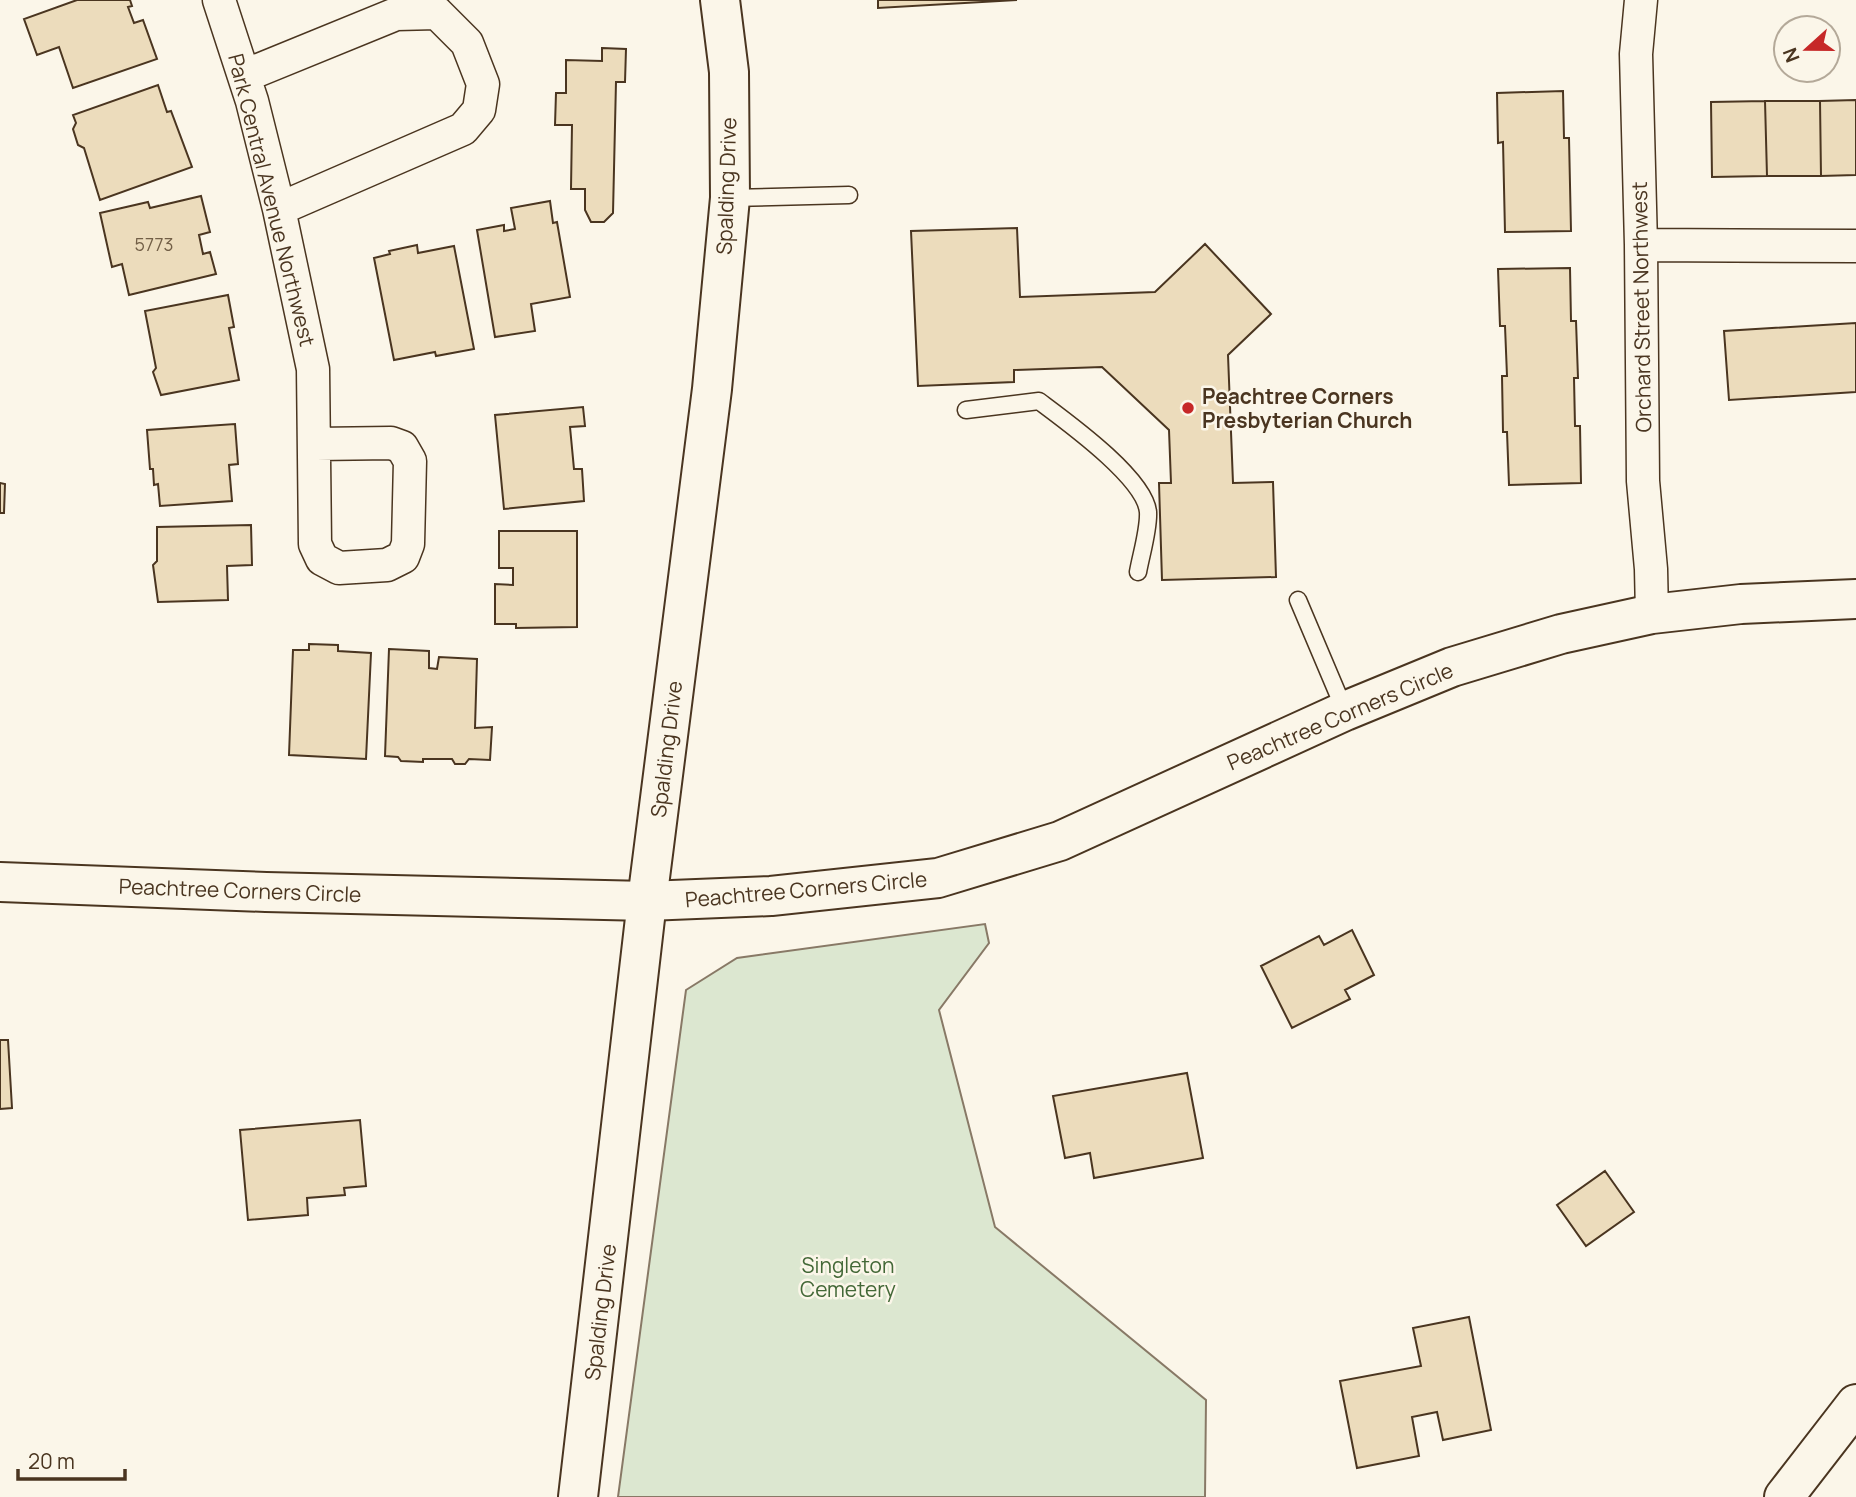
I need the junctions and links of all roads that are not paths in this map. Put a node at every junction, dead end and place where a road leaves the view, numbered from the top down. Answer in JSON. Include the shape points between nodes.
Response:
{"nodes":[{"id":1,"x":219,"y":0,"type":"edge"},
{"id":2,"x":720,"y":0,"type":"edge"},
{"id":3,"x":1642,"y":0,"type":"edge"},
{"id":4,"x":243,"y":76,"type":"junction"},
{"id":5,"x":849,"y":195,"type":"dead end"},
{"id":6,"x":730,"y":198,"type":"junction"},
{"id":7,"x":279,"y":209,"type":"junction"},
{"id":8,"x":1641,"y":245,"type":"junction"},
{"id":9,"x":1856,"y":246,"type":"edge"},
{"id":10,"x":966,"y":410,"type":"dead end"},
{"id":11,"x":316,"y":444,"type":"junction"},
{"id":12,"x":1138,"y":572,"type":"dead end"},
{"id":13,"x":1856,"y":599,"type":"edge"},
{"id":14,"x":1298,"y":600,"type":"dead end"},
{"id":15,"x":1652,"y":614,"type":"junction"},
{"id":16,"x":1345,"y":711,"type":"junction"},
{"id":17,"x":0,"y":882,"type":"edge"},
{"id":18,"x":648,"y":901,"type":"junction"},
{"id":19,"x":1856,"y":1404,"type":"edge"},
{"id":20,"x":578,"y":1497,"type":"edge"},
{"id":21,"x":1784,"y":1497,"type":"edge"}],
"edges":[{"from":1,"to":4,"type":"street","name":"Park Central Avenue Northwest"},
{"from":2,"to":6,"type":"street","name":"Spalding Drive","via":[[729,72]]},
{"from":3,"to":8,"type":"street","name":"Orchard Street Northwest","via":[[1636,54]]},
{"from":4,"to":7,"type":"street","name":"Park Central Avenue Northwest"},
{"from":4,"to":7,"type":"street","via":[[396,14],[437,13],[467,43],[483,84],[479,110],[463,129]]},
{"from":5,"to":6,"type":"lane"},
{"from":6,"to":18,"type":"street","name":"Spalding Drive","via":[[712,389]]},
{"from":7,"to":11,"type":"street","name":"Park Central Avenue Northwest","via":[[313,369]]},
{"from":8,"to":9,"type":"street"},
{"from":8,"to":15,"type":"street","name":"Orchard Street Northwest","via":[[1643,481]]},
{"from":10,"to":12,"type":"lane","via":[[1039,401],[1135,483],[1148,511]]},
{"from":11,"to":11,"type":"street","name":"Park Central Avenue Northwest","via":[[315,544],[322,559],[339,568],[387,565],[403,557],[408,544],[410,461],[402,447],[391,443]]},
{"from":13,"to":15,"type":"street","name":"Peachtree Corners Circle"},
{"from":14,"to":16,"type":"lane"},
{"from":15,"to":16,"type":"street","name":"Peachtree Corners Circle","via":[[1561,634],[1452,667]]},
{"from":16,"to":18,"type":"street","name":"Peachtree Corners Circle","via":[[1060,841],[938,878],[771,896]]},
{"from":17,"to":18,"type":"street","name":"Peachtree Corners Circle"},
{"from":18,"to":20,"type":"street","name":"Spalding Drive"},
{"from":19,"to":21,"type":"street"}]}
